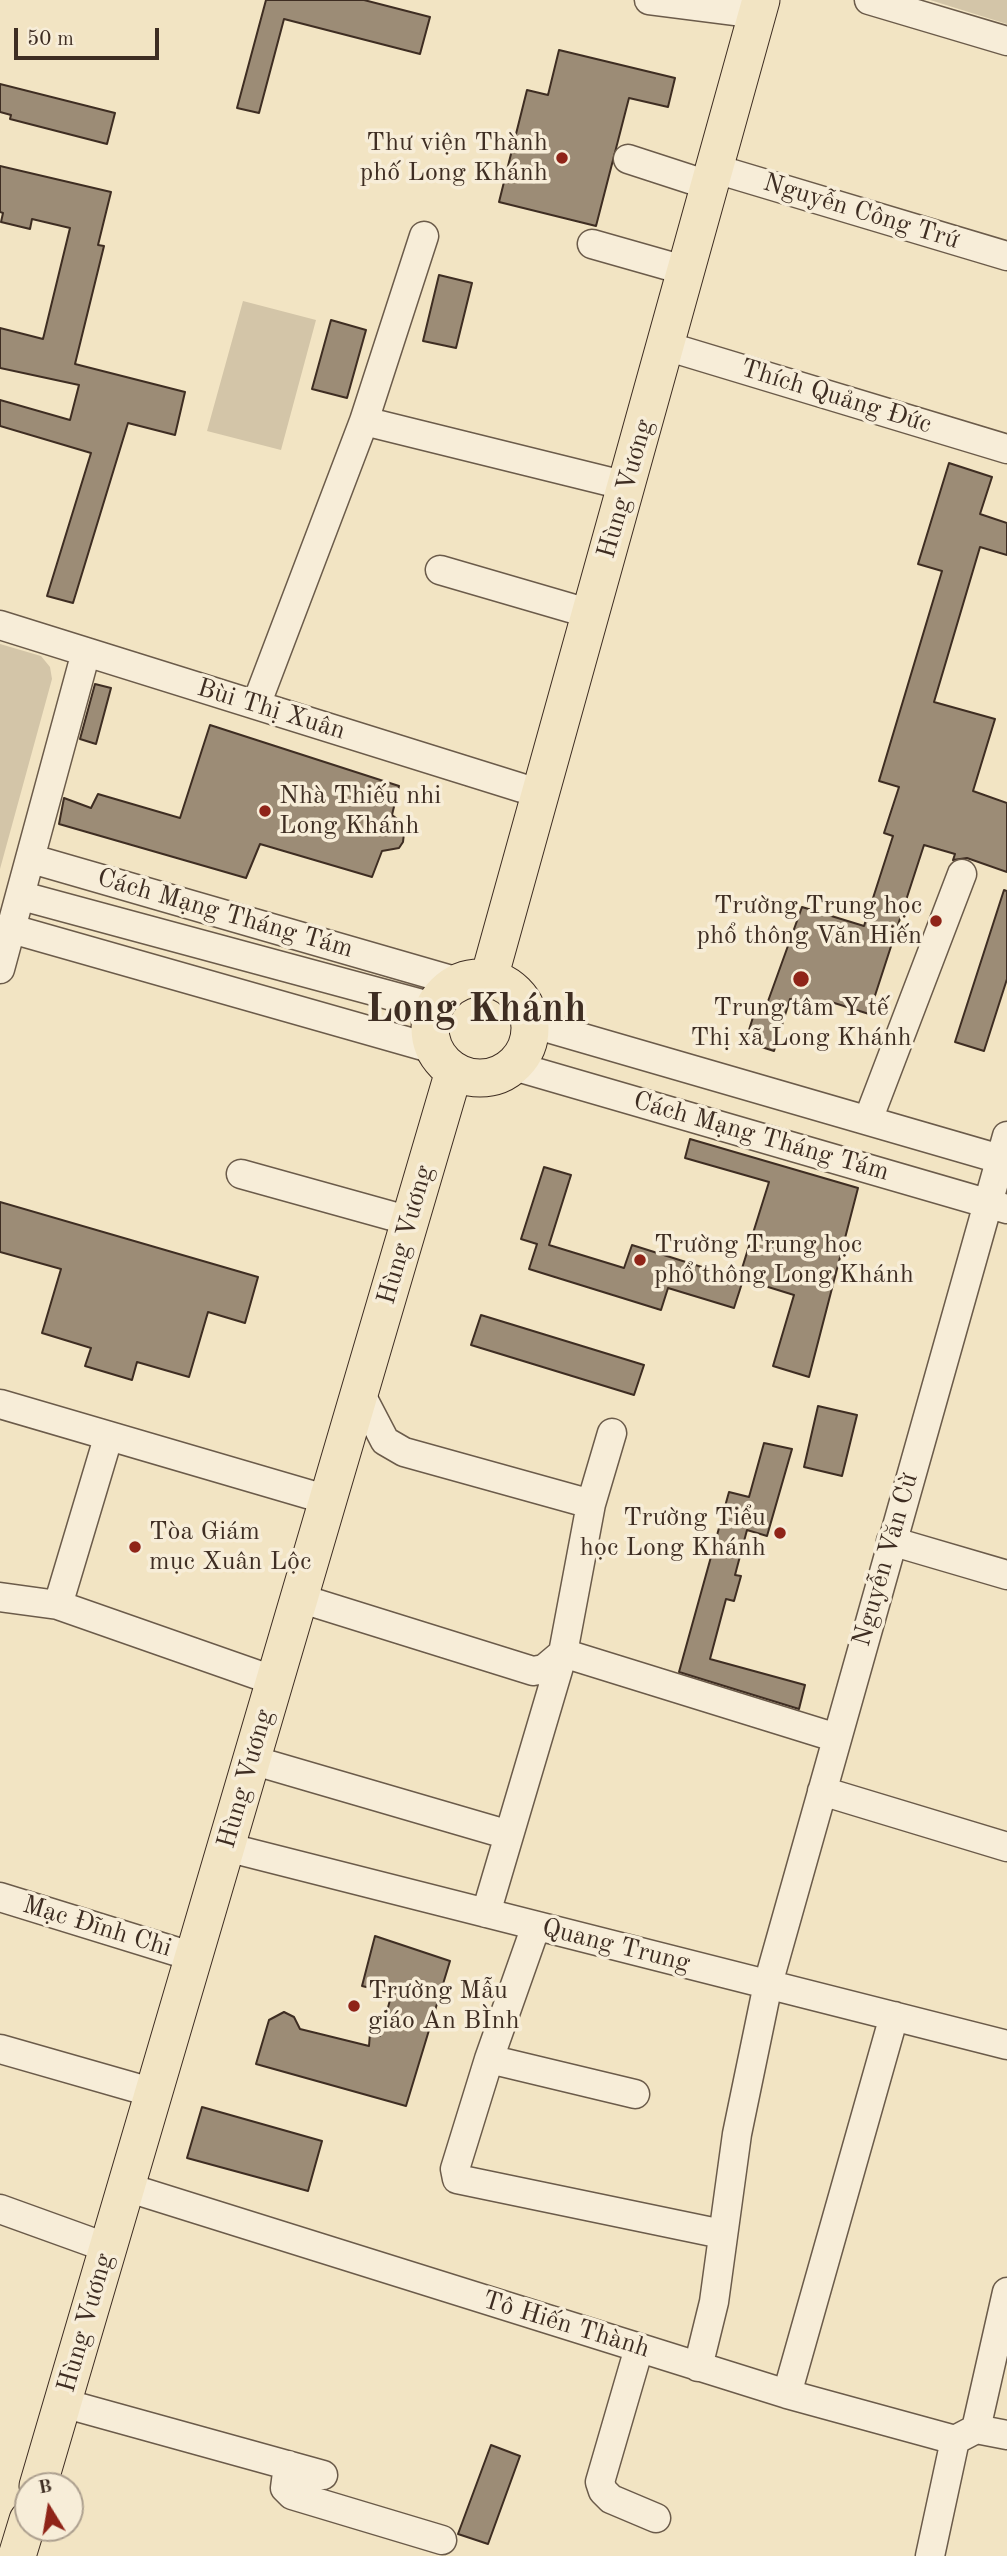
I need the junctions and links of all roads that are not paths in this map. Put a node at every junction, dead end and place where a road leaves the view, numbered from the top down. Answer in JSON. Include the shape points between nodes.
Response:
{"nodes":[{"id":1,"x":649,"y":0,"type":"edge"},
{"id":2,"x":869,"y":0,"type":"edge"},
{"id":3,"x":760,"y":7,"type":"edge"},
{"id":4,"x":1007,"y":41,"type":"edge"},
{"id":5,"x":628,"y":159,"type":"dead end"},
{"id":6,"x":713,"y":177,"type":"junction"},
{"id":7,"x":424,"y":236,"type":"dead end"},
{"id":8,"x":592,"y":244,"type":"dead end"},
{"id":9,"x":1007,"y":256,"type":"edge"},
{"id":10,"x":687,"y":271,"type":"junction"},
{"id":11,"x":666,"y":346,"type":"junction"},
{"id":12,"x":364,"y":421,"type":"junction"},
{"id":13,"x":1007,"y":449,"type":"edge"},
{"id":14,"x":626,"y":486,"type":"junction"},
{"id":15,"x":440,"y":570,"type":"dead end"},
{"id":16,"x":591,"y":614,"type":"junction"},
{"id":17,"x":0,"y":625,"type":"edge"},
{"id":18,"x":86,"y":652,"type":"junction"},
{"id":19,"x":256,"y":705,"type":"junction"},
{"id":20,"x":541,"y":794,"type":"junction"},
{"id":21,"x":32,"y":859,"type":"junction"},
{"id":22,"x":962,"y":874,"type":"dead end"},
{"id":23,"x":22,"y":896,"type":"junction"},
{"id":24,"x":12,"y":929,"type":"junction"},
{"id":25,"x":0,"y":969,"type":"edge"},
{"id":26,"x":474,"y":980,"type":"junction"},
{"id":27,"x":433,"y":1007,"type":"junction"},
{"id":28,"x":531,"y":1023,"type":"junction"},
{"id":29,"x":444,"y":1060,"type":"junction"},
{"id":30,"x":514,"y":1066,"type":"junction"},
{"id":31,"x":868,"y":1120,"type":"junction"},
{"id":32,"x":1005,"y":1152,"type":"edge"},
{"id":33,"x":241,"y":1174,"type":"dead end"},
{"id":34,"x":997,"y":1206,"type":"edge"},
{"id":35,"x":410,"y":1221,"type":"junction"},
{"id":36,"x":359,"y":1393,"type":"junction"},
{"id":37,"x":3,"y":1414,"type":"edge"},
{"id":38,"x":612,"y":1433,"type":"dead end"},
{"id":39,"x":108,"y":1438,"type":"junction"},
{"id":40,"x":328,"y":1500,"type":"junction"},
{"id":41,"x":591,"y":1504,"type":"junction"},
{"id":42,"x":891,"y":1541,"type":"junction"},
{"id":43,"x":1007,"y":1575,"type":"edge"},
{"id":44,"x":0,"y":1597,"type":"edge"},
{"id":45,"x":299,"y":1598,"type":"junction"},
{"id":46,"x":58,"y":1605,"type":"junction"},
{"id":47,"x":563,"y":1653,"type":"junction"},
{"id":48,"x":275,"y":1681,"type":"junction"},
{"id":49,"x":837,"y":1738,"type":"junction"},
{"id":50,"x":252,"y":1760,"type":"junction"},
{"id":51,"x":822,"y":1791,"type":"junction"},
{"id":52,"x":509,"y":1835,"type":"junction"},
{"id":53,"x":226,"y":1847,"type":"junction"},
{"id":54,"x":1007,"y":1847,"type":"edge"},
{"id":55,"x":0,"y":1897,"type":"edge"},
{"id":56,"x":486,"y":1913,"type":"junction"},
{"id":57,"x":536,"y":1926,"type":"junction"},
{"id":58,"x":194,"y":1957,"type":"junction"},
{"id":59,"x":768,"y":1984,"type":"junction"},
{"id":60,"x":894,"y":2016,"type":"junction"},
{"id":61,"x":1007,"y":2045,"type":"edge"},
{"id":62,"x":0,"y":2049,"type":"edge"},
{"id":63,"x":489,"y":2059,"type":"junction"},
{"id":64,"x":154,"y":2094,"type":"junction"},
{"id":65,"x":635,"y":2094,"type":"dead end"},
{"id":66,"x":126,"y":2187,"type":"junction"},
{"id":67,"x":0,"y":2209,"type":"edge"},
{"id":68,"x":722,"y":2234,"type":"junction"},
{"id":69,"x":108,"y":2248,"type":"junction"},
{"id":70,"x":1007,"y":2292,"type":"edge"},
{"id":71,"x":639,"y":2348,"type":"junction"},
{"id":72,"x":698,"y":2367,"type":"junction"},
{"id":73,"x":787,"y":2394,"type":"junction"},
{"id":74,"x":63,"y":2403,"type":"junction"},
{"id":75,"x":965,"y":2435,"type":"junction"},
{"id":76,"x":1007,"y":2435,"type":"edge"},
{"id":77,"x":288,"y":2465,"type":"junction"},
{"id":78,"x":42,"y":2472,"type":"edge"},
{"id":79,"x":323,"y":2475,"type":"dead end"},
{"id":80,"x":656,"y":2518,"type":"dead end"},
{"id":81,"x":442,"y":2540,"type":"dead end"},
{"id":82,"x":930,"y":2556,"type":"edge"}],
"edges":[{"from":1,"to":3,"type":"street"},
{"from":2,"to":4,"type":"street"},
{"from":3,"to":6,"type":"main road","name":"Hùng Vương"},
{"from":5,"to":6,"type":"street","name":"Nguyễn Công Trứ"},
{"from":6,"to":9,"type":"street","name":"Nguyễn Công Trứ"},
{"from":6,"to":10,"type":"main road","name":"Hùng Vương"},
{"from":7,"to":12,"type":"street"},
{"from":8,"to":10,"type":"street"},
{"from":10,"to":11,"type":"main road","name":"Hùng Vương"},
{"from":11,"to":13,"type":"street","name":"Thích Quảng Đức"},
{"from":11,"to":14,"type":"main road","name":"Hùng Vương"},
{"from":12,"to":14,"type":"street"},
{"from":12,"to":19,"type":"street"},
{"from":14,"to":16,"type":"main road","name":"Hùng Vương"},
{"from":15,"to":16,"type":"street"},
{"from":16,"to":20,"type":"main road","name":"Hùng Vương"},
{"from":17,"to":18,"type":"street","name":"Bùi Thị Xuân"},
{"from":18,"to":19,"type":"street","name":"Bùi Thị Xuân"},
{"from":18,"to":21,"type":"street"},
{"from":19,"to":20,"type":"street","name":"Bùi Thị Xuân"},
{"from":20,"to":26,"type":"main road","name":"Hùng Vương"},
{"from":21,"to":23,"type":"street"},
{"from":21,"to":26,"type":"street","name":"Cách Mạng Tháng Tám"},
{"from":22,"to":31,"type":"street"},
{"from":23,"to":24,"type":"street"},
{"from":23,"to":27,"type":"street","name":"Cách Mạng Tháng Tám"},
{"from":24,"to":25,"type":"street"},
{"from":24,"to":29,"type":"street"},
{"from":26,"to":27,"type":"main road","via":[[448,988]]},
{"from":26,"to":28,"type":"main road","via":[[510,986],[525,1002]]},
{"from":27,"to":29,"type":"main road","via":[[430,1030]]},
{"from":28,"to":30,"type":"main road","via":[[528,1046]]},
{"from":28,"to":31,"type":"street","name":"Cách Mạng Tháng Tám"},
{"from":29,"to":30,"type":"main road","via":[[474,1078],[495,1076]]},
{"from":29,"to":35,"type":"main road","name":"Hùng Vương"},
{"from":30,"to":34,"type":"street","name":"Cách Mạng Tháng Tám"},
{"from":31,"to":32,"type":"street","name":"Cách Mạng Tháng Tám"},
{"from":32,"to":34,"type":"street","name":"Nguyễn Văn Cừ"},
{"from":33,"to":35,"type":"street"},
{"from":34,"to":42,"type":"street","name":"Nguyễn Văn Cừ"},
{"from":35,"to":36,"type":"main road","name":"Hùng Vương"},
{"from":36,"to":40,"type":"main road","name":"Hùng Vương"},
{"from":36,"to":41,"type":"street","via":[[385,1441],[404,1452]]},
{"from":37,"to":39,"type":"street"},
{"from":38,"to":41,"type":"street"},
{"from":39,"to":40,"type":"street"},
{"from":39,"to":46,"type":"street"},
{"from":40,"to":45,"type":"main road","name":"Hùng Vương"},
{"from":41,"to":47,"type":"street"},
{"from":42,"to":43,"type":"street"},
{"from":42,"to":49,"type":"street","name":"Nguyễn Văn Cừ"},
{"from":44,"to":46,"type":"street"},
{"from":45,"to":47,"type":"street","via":[[534,1671],[544,1669]]},
{"from":45,"to":48,"type":"main road","name":"Hùng Vương"},
{"from":46,"to":48,"type":"street"},
{"from":47,"to":49,"type":"street"},
{"from":47,"to":52,"type":"street"},
{"from":48,"to":50,"type":"main road","name":"Hùng Vương"},
{"from":49,"to":51,"type":"street","name":"Nguyễn Văn Cừ"},
{"from":50,"to":52,"type":"street"},
{"from":50,"to":53,"type":"main road","name":"Hùng Vương"},
{"from":51,"to":54,"type":"street"},
{"from":51,"to":59,"type":"street","name":"Nguyễn Văn Cừ"},
{"from":52,"to":56,"type":"street"},
{"from":53,"to":56,"type":"street","name":"Quang Trung"},
{"from":53,"to":58,"type":"main road","name":"Hùng Vương"},
{"from":55,"to":58,"type":"street","name":"Mạc Đĩnh Chi"},
{"from":56,"to":57,"type":"street","name":"Quang Trung"},
{"from":57,"to":59,"type":"street","name":"Quang Trung"},
{"from":57,"to":63,"type":"street"},
{"from":58,"to":64,"type":"main road","name":"Hùng Vương"},
{"from":59,"to":60,"type":"street","name":"Quang Trung"},
{"from":59,"to":68,"type":"street","name":"Nguyễn Văn Cừ"},
{"from":60,"to":61,"type":"street","name":"Quang Trung"},
{"from":60,"to":73,"type":"street"},
{"from":62,"to":64,"type":"street"},
{"from":63,"to":65,"type":"street"},
{"from":63,"to":68,"type":"street","via":[[454,2169],[459,2182]]},
{"from":64,"to":66,"type":"main road","name":"Hùng Vương"},
{"from":66,"to":69,"type":"main road","name":"Hùng Vương"},
{"from":66,"to":71,"type":"street","name":"Tô Hiến Thành"},
{"from":67,"to":69,"type":"street"},
{"from":68,"to":72,"type":"street","name":"Nguyễn Văn Cừ","via":[[714,2302]]},
{"from":69,"to":74,"type":"main road","name":"Hùng Vương"},
{"from":70,"to":75,"type":"street"},
{"from":71,"to":72,"type":"street","name":"Tô Hiến Thành"},
{"from":71,"to":80,"type":"street","via":[[600,2482],[611,2499]]},
{"from":72,"to":73,"type":"street","name":"Tô Hiến Thành"},
{"from":73,"to":75,"type":"street","name":"Tô Hiến Thành"},
{"from":74,"to":77,"type":"street"},
{"from":74,"to":78,"type":"main road","name":"Hùng Vương"},
{"from":75,"to":76,"type":"street","name":"Tô Hiến Thành"},
{"from":75,"to":82,"type":"street"},
{"from":77,"to":79,"type":"street"},
{"from":77,"to":81,"type":"street","via":[[285,2488],[292,2495]]}]}
